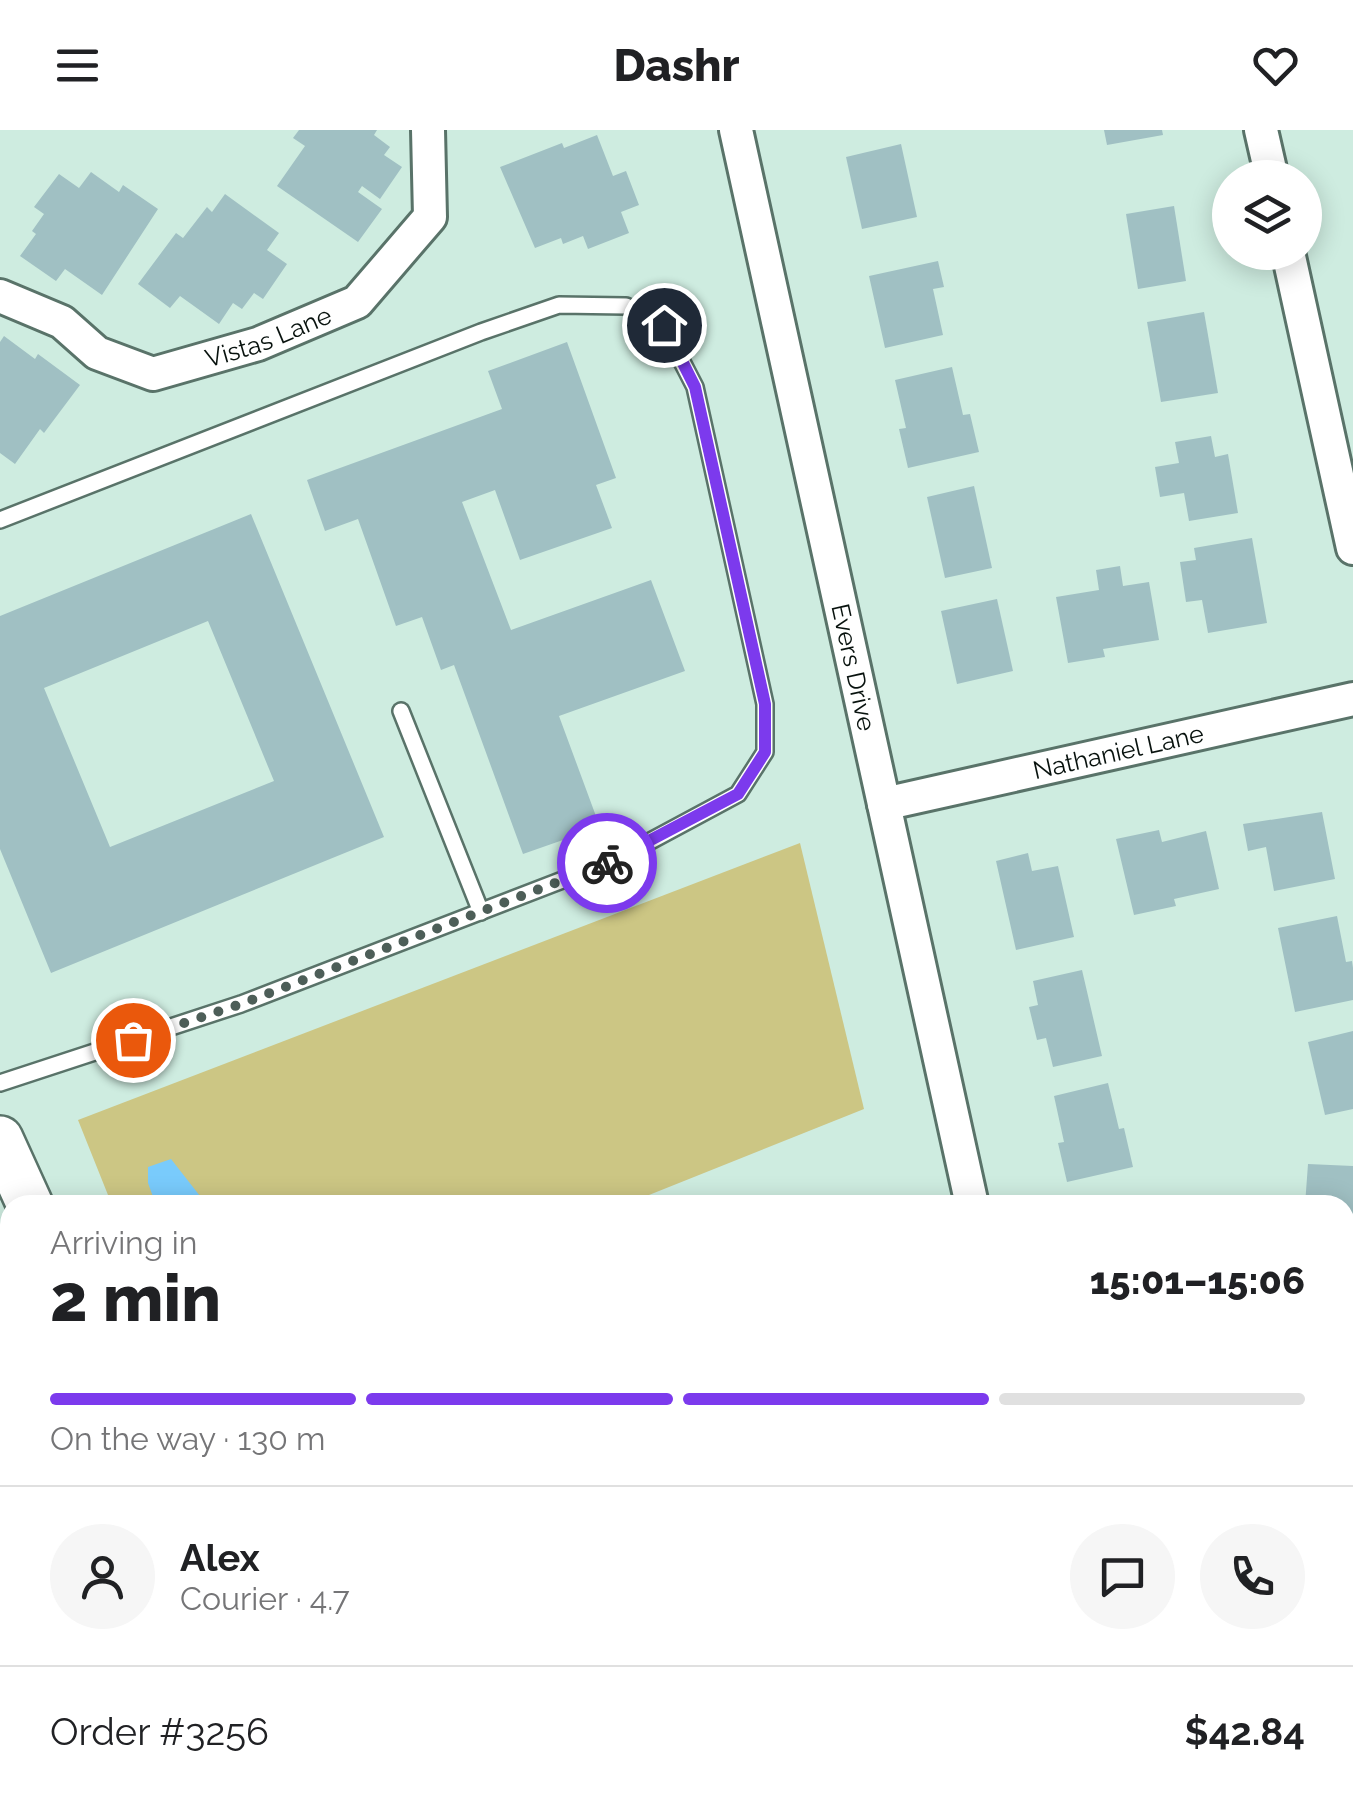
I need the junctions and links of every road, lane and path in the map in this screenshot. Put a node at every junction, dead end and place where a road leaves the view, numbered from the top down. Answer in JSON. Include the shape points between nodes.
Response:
{"nodes":[{"id":1,"x":428,"y":130,"type":"edge"},
{"id":2,"x":736,"y":130,"type":"edge"},
{"id":3,"x":1261,"y":130,"type":"edge"},
{"id":4,"x":1268,"y":160,"type":"edge"},
{"id":5,"x":1292,"y":270,"type":"edge"},
{"id":6,"x":0,"y":296,"type":"edge"},
{"id":7,"x":0,"y":520,"type":"edge"},
{"id":8,"x":1353,"y":548,"type":"edge"},
{"id":9,"x":1353,"y":699,"type":"edge"},
{"id":10,"x":401,"y":711,"type":"dead end"},
{"id":11,"x":884,"y":804,"type":"junction"},
{"id":12,"x":481,"y":912,"type":"junction"},
{"id":13,"x":0,"y":1083,"type":"edge"},
{"id":14,"x":0,"y":1139,"type":"edge"},
{"id":15,"x":25,"y":1195,"type":"edge"},
{"id":16,"x":970,"y":1195,"type":"edge"}],
"edges":[{"from":1,"to":6,"type":"street","name":"Vistas Lane","via":[[430,217],[357,302],[258,344],[153,374],[98,353],[62,322]]},
{"from":2,"to":11,"type":"street","name":"Evers Drive"},
{"from":3,"to":4,"type":"street"},
{"from":5,"to":8,"type":"street"},
{"from":7,"to":12,"type":"lane","via":[[559,306],[626,306],[664,325],[695,387],[765,704],[765,752],[738,794],[617,859]]},
{"from":9,"to":11,"type":"street","name":"Nathaniel Lane"},
{"from":10,"to":12,"type":"lane"},
{"from":11,"to":16,"type":"street","name":"Evers Drive"},
{"from":12,"to":13,"type":"lane","via":[[241,1004]]},
{"from":14,"to":15,"type":"main road"}]}
